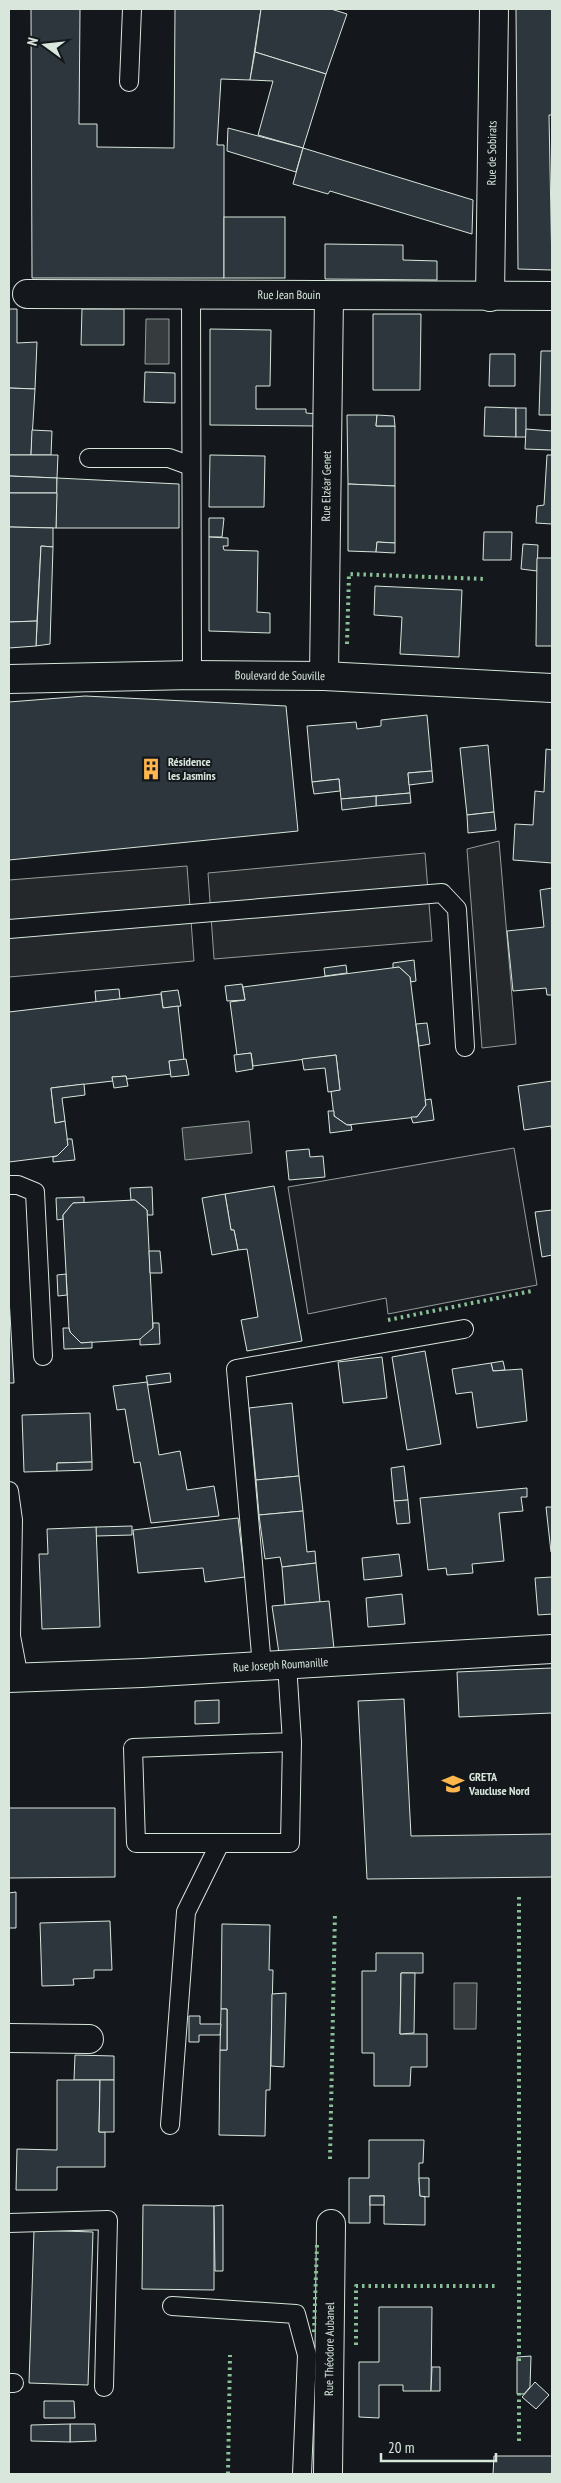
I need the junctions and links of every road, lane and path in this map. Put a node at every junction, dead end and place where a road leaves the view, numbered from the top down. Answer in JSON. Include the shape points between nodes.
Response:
{"nodes":[{"id":1,"x":132,"y":9,"type":"edge"},
{"id":2,"x":494,"y":9,"type":"edge"},
{"id":3,"x":129,"y":82,"type":"dead end"},
{"id":4,"x":27,"y":294,"type":"dead end"},
{"id":5,"x":191,"y":296,"type":"junction"},
{"id":6,"x":329,"y":296,"type":"junction"},
{"id":7,"x":552,"y":296,"type":"edge"},
{"id":8,"x":490,"y":297,"type":"junction"},
{"id":9,"x":89,"y":458,"type":"dead end"},
{"id":10,"x":191,"y":466,"type":"junction"},
{"id":11,"x":192,"y":674,"type":"junction"},
{"id":12,"x":324,"y":676,"type":"junction"},
{"id":13,"x":9,"y":679,"type":"edge"},
{"id":14,"x":552,"y":688,"type":"edge"},
{"id":15,"x":9,"y":929,"type":"edge"},
{"id":16,"x":465,"y":1047,"type":"dead end"},
{"id":17,"x":9,"y":1185,"type":"edge"},
{"id":18,"x":464,"y":1329,"type":"dead end"},
{"id":19,"x":43,"y":1356,"type":"dead end"},
{"id":20,"x":9,"y":1491,"type":"edge"},
{"id":21,"x":552,"y":1650,"type":"edge"},
{"id":22,"x":274,"y":1665,"type":"junction"},
{"id":23,"x":14,"y":1678,"type":"edge"},
{"id":24,"x":292,"y":1742,"type":"junction"},
{"id":25,"x":220,"y":1843,"type":"junction"},
{"id":26,"x":9,"y":2038,"type":"edge"},
{"id":27,"x":89,"y":2039,"type":"dead end"},
{"id":28,"x":170,"y":2125,"type":"dead end"},
{"id":29,"x":9,"y":2223,"type":"edge"},
{"id":30,"x":331,"y":2224,"type":"dead end"},
{"id":31,"x":172,"y":2306,"type":"dead end"},
{"id":32,"x":104,"y":2387,"type":"dead end"},
{"id":33,"x":302,"y":2474,"type":"edge"},
{"id":34,"x":328,"y":2474,"type":"edge"}],
"edges":[{"from":1,"to":3,"type":"lane"},
{"from":2,"to":8,"type":"street","name":"Rue de Sobirats"},
{"from":4,"to":5,"type":"street","name":"Rue Jean Bouin"},
{"from":5,"to":6,"type":"street","name":"Rue Jean Bouin"},
{"from":5,"to":10,"type":"lane"},
{"from":6,"to":8,"type":"street","name":"Rue Jean Bouin"},
{"from":6,"to":12,"type":"street","name":"Rue Elzéar Genet"},
{"from":7,"to":8,"type":"street","name":"Rue Jean Bouin"},
{"from":9,"to":10,"type":"lane","via":[[169,458]]},
{"from":10,"to":11,"type":"lane"},
{"from":11,"to":12,"type":"street","name":"Boulevard de Souville"},
{"from":11,"to":13,"type":"street","name":"Boulevard de Souville"},
{"from":12,"to":14,"type":"street","name":"Boulevard de Souville"},
{"from":15,"to":16,"type":"lane","via":[[442,893],[457,909]]},
{"from":17,"to":19,"type":"lane","via":[[35,1192]]},
{"from":18,"to":22,"type":"lane","via":[[236,1369]]},
{"from":20,"to":23,"type":"lane","via":[[13,1520],[11,1636]]},
{"from":21,"to":22,"type":"street","name":"Rue Joseph Roumanille"},
{"from":22,"to":23,"type":"street","name":"Rue Joseph Roumanille"},
{"from":22,"to":24,"type":"lane"},
{"from":24,"to":25,"type":"lane","via":[[290,1843]]},
{"from":24,"to":25,"type":"lane","via":[[134,1748],[136,1842]]},
{"from":25,"to":28,"type":"lane","via":[[186,1912]]},
{"from":26,"to":27,"type":"street"},
{"from":29,"to":32,"type":"lane","via":[[108,2220]]},
{"from":30,"to":34,"type":"street","name":"Rue Théodore Aubanel"},
{"from":31,"to":33,"type":"lane","via":[[296,2314],[307,2356]]}]}
